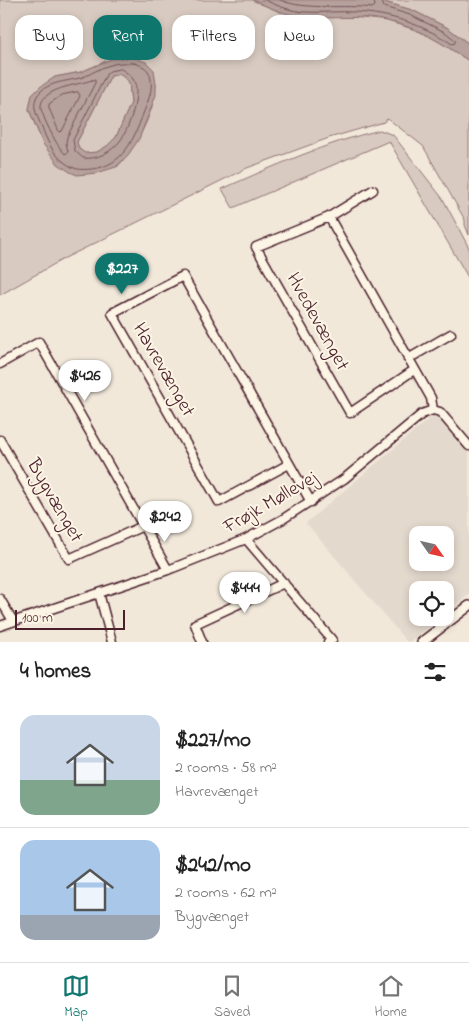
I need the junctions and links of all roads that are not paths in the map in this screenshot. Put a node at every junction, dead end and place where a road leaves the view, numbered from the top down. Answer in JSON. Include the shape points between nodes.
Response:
{"nodes":[{"id":1,"x":373,"y":190,"type":"dead end"},
{"id":2,"x":328,"y":217,"type":"junction"},
{"id":3,"x":451,"y":334,"type":"dead end"},
{"id":4,"x":408,"y":359,"type":"junction"},
{"id":5,"x":0,"y":364,"type":"edge"},
{"id":6,"x":414,"y":370,"type":"junction"},
{"id":7,"x":433,"y":410,"type":"junction"},
{"id":8,"x":0,"y":440,"type":"edge"},
{"id":9,"x":469,"y":446,"type":"edge"},
{"id":10,"x":289,"y":464,"type":"junction"},
{"id":11,"x":310,"y":502,"type":"junction"},
{"id":12,"x":143,"y":526,"type":"junction"},
{"id":13,"x":246,"y":538,"type":"junction"},
{"id":14,"x":168,"y":570,"type":"junction"},
{"id":15,"x":284,"y":583,"type":"junction"},
{"id":16,"x":99,"y":593,"type":"junction"},
{"id":17,"x":0,"y":599,"type":"edge"},
{"id":18,"x":469,"y":606,"type":"edge"},
{"id":19,"x":13,"y":621,"type":"junction"},
{"id":20,"x":0,"y":626,"type":"edge"},
{"id":21,"x":112,"y":642,"type":"edge"},
{"id":22,"x":202,"y":642,"type":"edge"},
{"id":23,"x":328,"y":642,"type":"edge"},
{"id":24,"x":422,"y":642,"type":"edge"}],
"edges":[{"from":1,"to":2,"type":"street","name":"Hvedevænget"},
{"from":2,"to":4,"type":"street"},
{"from":2,"to":6,"type":"street","name":"Hvedevænget","via":[[256,247],[350,413]]},
{"from":3,"to":4,"type":"street"},
{"from":4,"to":6,"type":"street"},
{"from":5,"to":12,"type":"street","via":[[39,342]]},
{"from":6,"to":7,"type":"street","via":[[431,398]]},
{"from":7,"to":9,"type":"street","via":[[440,412]]},
{"from":7,"to":11,"type":"street","name":"Frøjk Møllevej","via":[[422,414],[344,479]]},
{"from":8,"to":12,"type":"street","name":"Bygvænget","via":[[69,559]]},
{"from":10,"to":10,"type":"street","name":"Havrevænget","via":[[183,276],[112,312],[219,502]]},
{"from":10,"to":11,"type":"street","name":"Havrevænget"},
{"from":11,"to":13,"type":"street","name":"Frøjk Møllevej"},
{"from":12,"to":14,"type":"street"},
{"from":13,"to":14,"type":"street","name":"Frøjk Møllevej"},
{"from":13,"to":15,"type":"street"},
{"from":14,"to":16,"type":"street","name":"Frøjk Møllevej"},
{"from":15,"to":22,"type":"street","via":[[195,624]]},
{"from":15,"to":23,"type":"street","via":[[332,640]]},
{"from":16,"to":19,"type":"street","name":"Frøjk Møllevej"},
{"from":16,"to":21,"type":"street"},
{"from":17,"to":19,"type":"street"},
{"from":18,"to":24,"type":"street"},
{"from":19,"to":20,"type":"street","name":"Frøjk Møllevej"}]}
